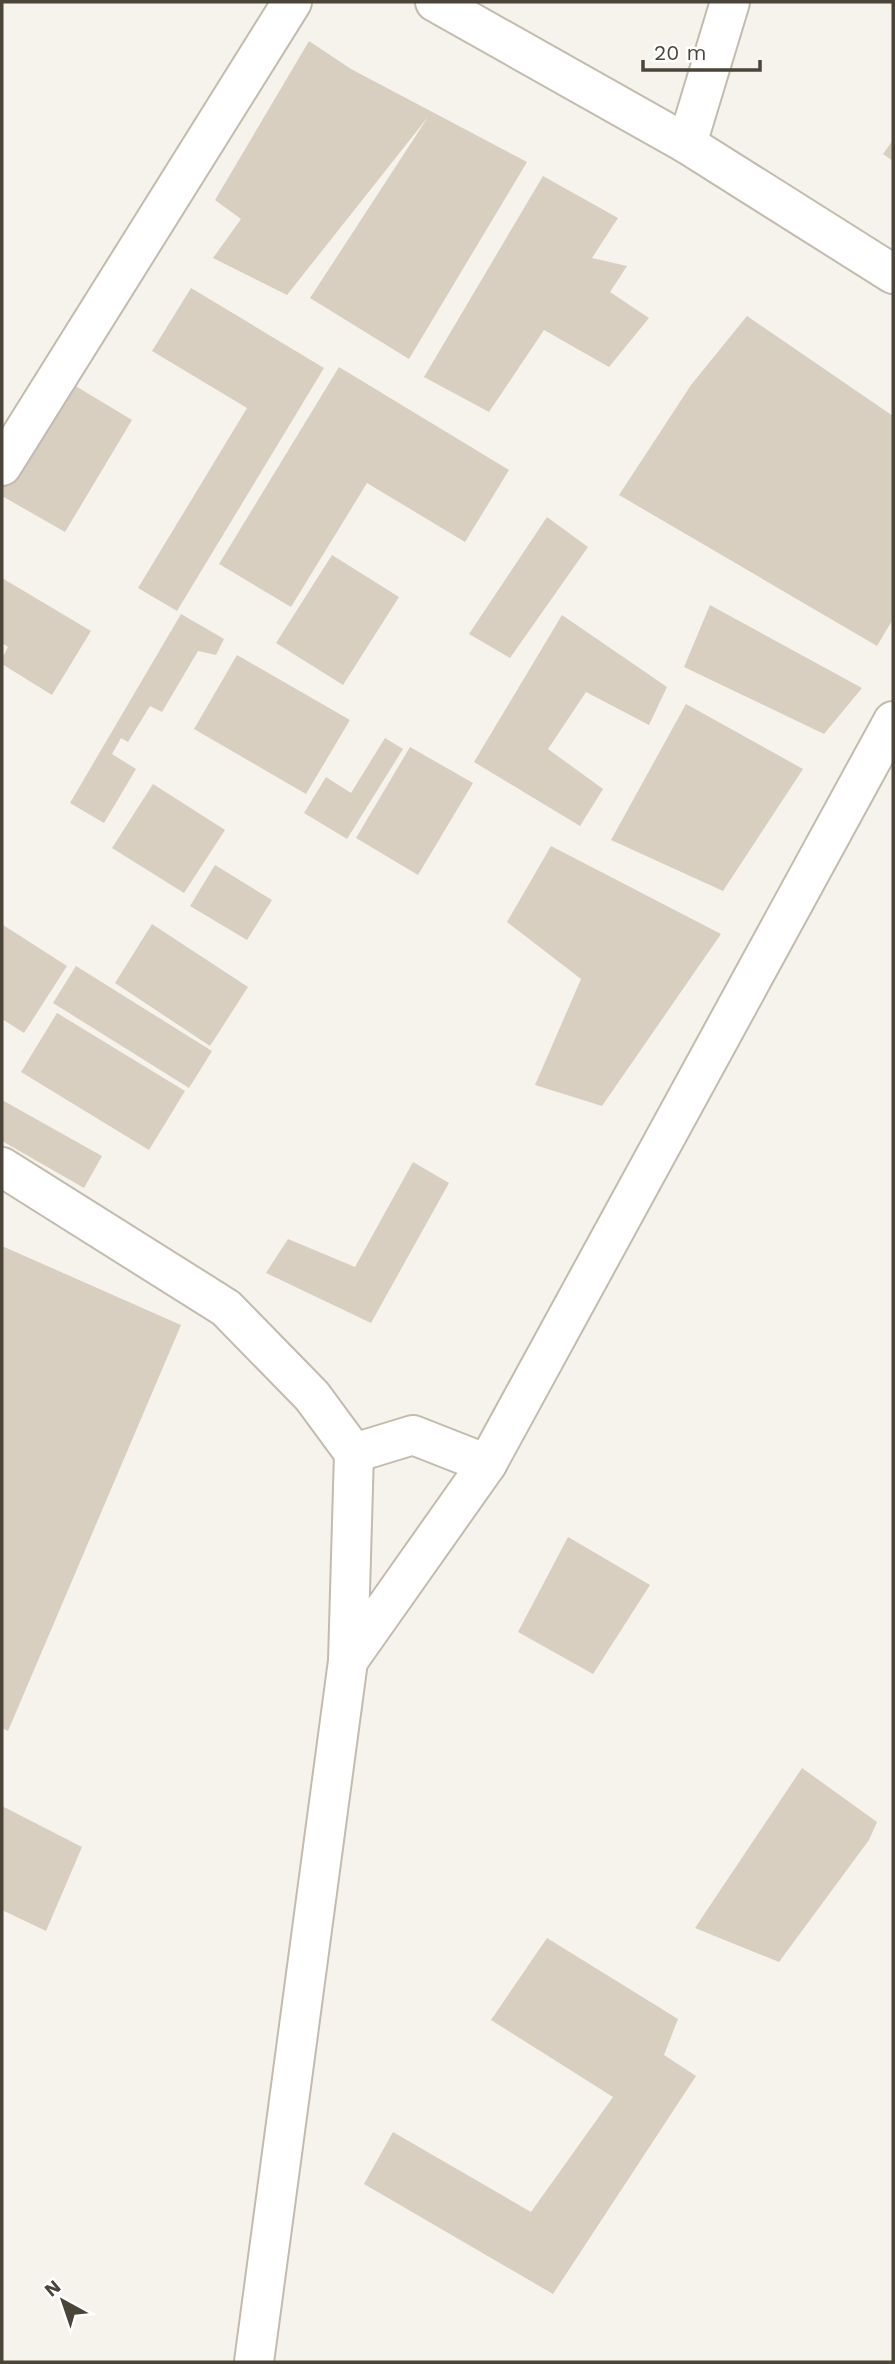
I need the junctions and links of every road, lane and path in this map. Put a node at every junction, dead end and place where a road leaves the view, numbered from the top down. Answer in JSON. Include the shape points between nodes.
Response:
{"nodes":[{"id":1,"x":292,"y":2,"type":"edge"},
{"id":2,"x":435,"y":2,"type":"edge"},
{"id":3,"x":730,"y":2,"type":"edge"},
{"id":4,"x":687,"y":144,"type":"junction"},
{"id":5,"x":893,"y":274,"type":"edge"},
{"id":6,"x":2,"y":466,"type":"edge"},
{"id":7,"x":893,"y":721,"type":"edge"},
{"id":8,"x":2,"y":1167,"type":"edge"},
{"id":9,"x":354,"y":1453,"type":"junction"},
{"id":10,"x":487,"y":1464,"type":"junction"},
{"id":11,"x":348,"y":1661,"type":"junction"},
{"id":12,"x":254,"y":2362,"type":"edge"}],
"edges":[{"from":1,"to":6,"type":"lane"},
{"from":2,"to":4,"type":"lane"},
{"from":3,"to":4,"type":"lane"},
{"from":4,"to":5,"type":"lane"},
{"from":7,"to":10,"type":"lane"},
{"from":8,"to":9,"type":"lane","via":[[226,1308],[312,1396]]},
{"from":9,"to":10,"type":"lane","via":[[413,1435]]},
{"from":9,"to":11,"type":"lane"},
{"from":10,"to":11,"type":"lane"},
{"from":11,"to":12,"type":"lane"}]}
